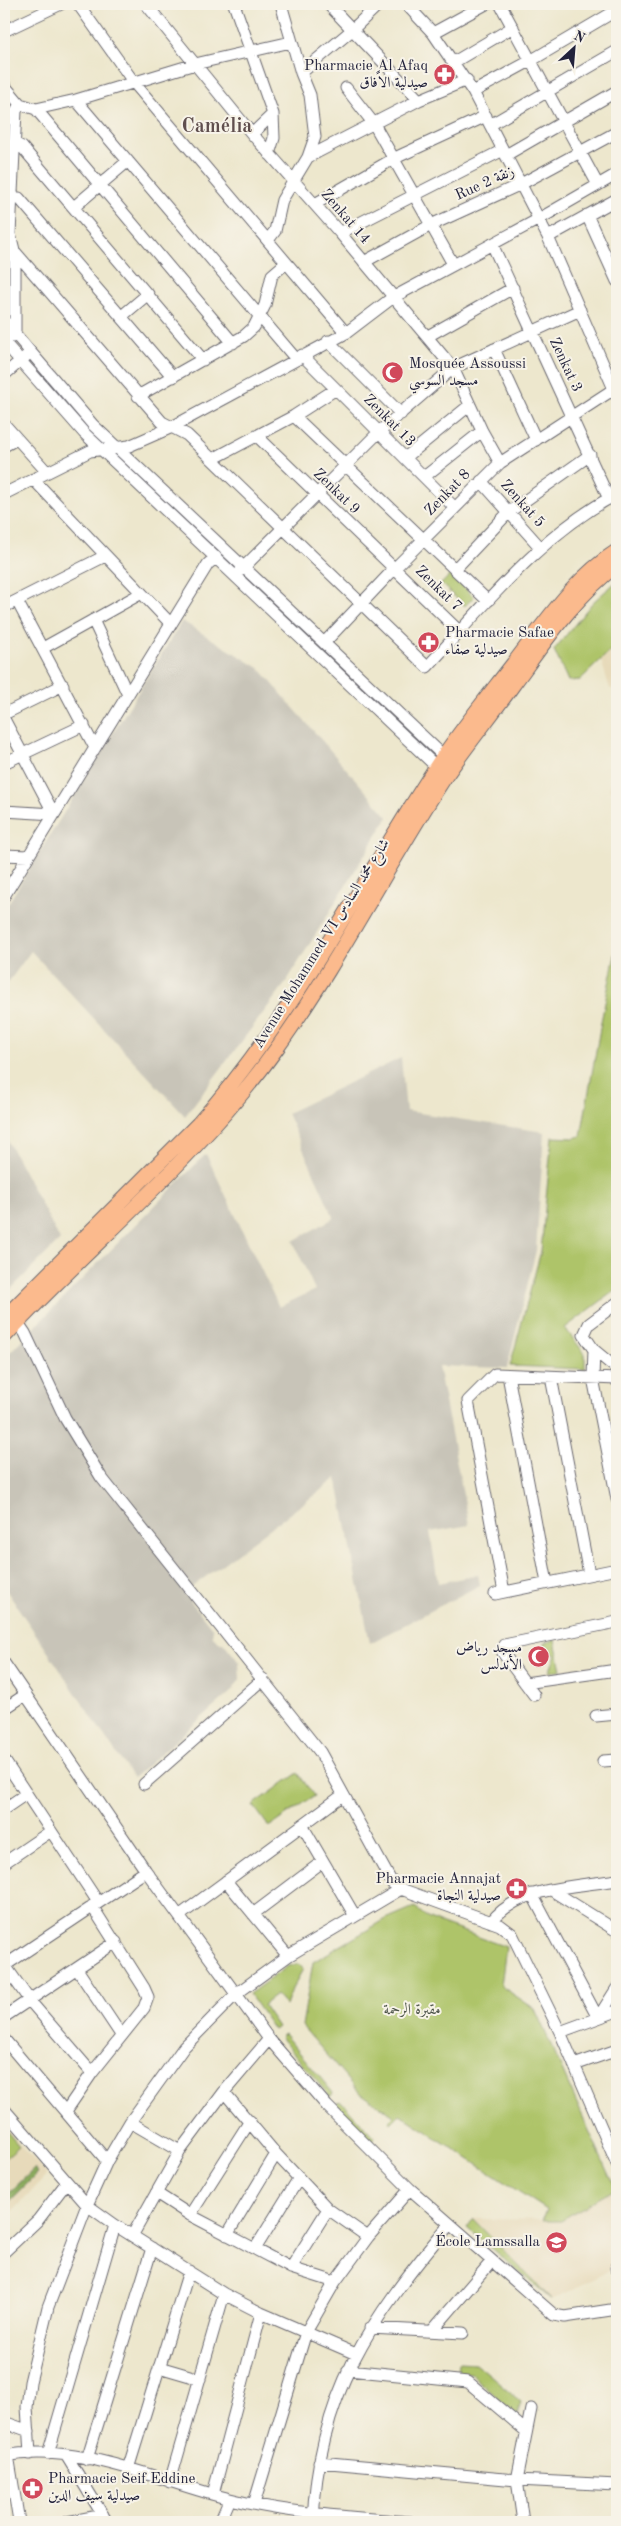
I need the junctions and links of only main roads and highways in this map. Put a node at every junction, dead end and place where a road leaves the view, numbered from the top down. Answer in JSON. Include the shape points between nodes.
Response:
{"nodes":[{"id":1,"x":617,"y":550,"type":"edge"},
{"id":2,"x":617,"y":565,"type":"edge"},
{"id":3,"x":445,"y":766,"type":"junction"},
{"id":4,"x":349,"y":923,"type":"junction"},
{"id":5,"x":308,"y":975,"type":"junction"},
{"id":6,"x":321,"y":982,"type":"junction"},
{"id":7,"x":198,"y":1124,"type":"junction"},
{"id":8,"x":208,"y":1135,"type":"junction"},
{"id":9,"x":11,"y":1317,"type":"edge"},
{"id":10,"x":4,"y":1337,"type":"edge"}],
"edges":[{"from":1,"to":3,"type":"main road","name":"Avenue Mohammed VI شارع محمد السادس","via":[[575,586]]},
{"from":2,"to":3,"type":"main road","name":"Avenue Mohammed VI شارع محمد السادس","via":[[566,615]]},
{"from":3,"to":4,"type":"main road","name":"Avenue Mohammed VI شارع محمد السادس"},
{"from":4,"to":5,"type":"main road","name":"Avenue Mohammed VI شارع محمد السادس"},
{"from":4,"to":6,"type":"main road","name":"Avenue Mohammed VI شارع محمد السادس"},
{"from":5,"to":6,"type":"main road"},
{"from":5,"to":7,"type":"main road","name":"Avenue Mohammed VI شارع محمد السادس","via":[[258,1051]]},
{"from":6,"to":8,"type":"main road","name":"Avenue Mohammed VI شارع محمد السادس","via":[[268,1061]]},
{"from":7,"to":8,"type":"main road"},
{"from":7,"to":9,"type":"main road","name":"Avenue Mohammed VI شارع محمد السادس"},
{"from":8,"to":9,"type":"main road","name":"Avenue Mohammed VI شارع محمد السادس"},
{"from":9,"to":10,"type":"main road","name":"Avenue Mohammed VI شارع محمد السادس"}]}
